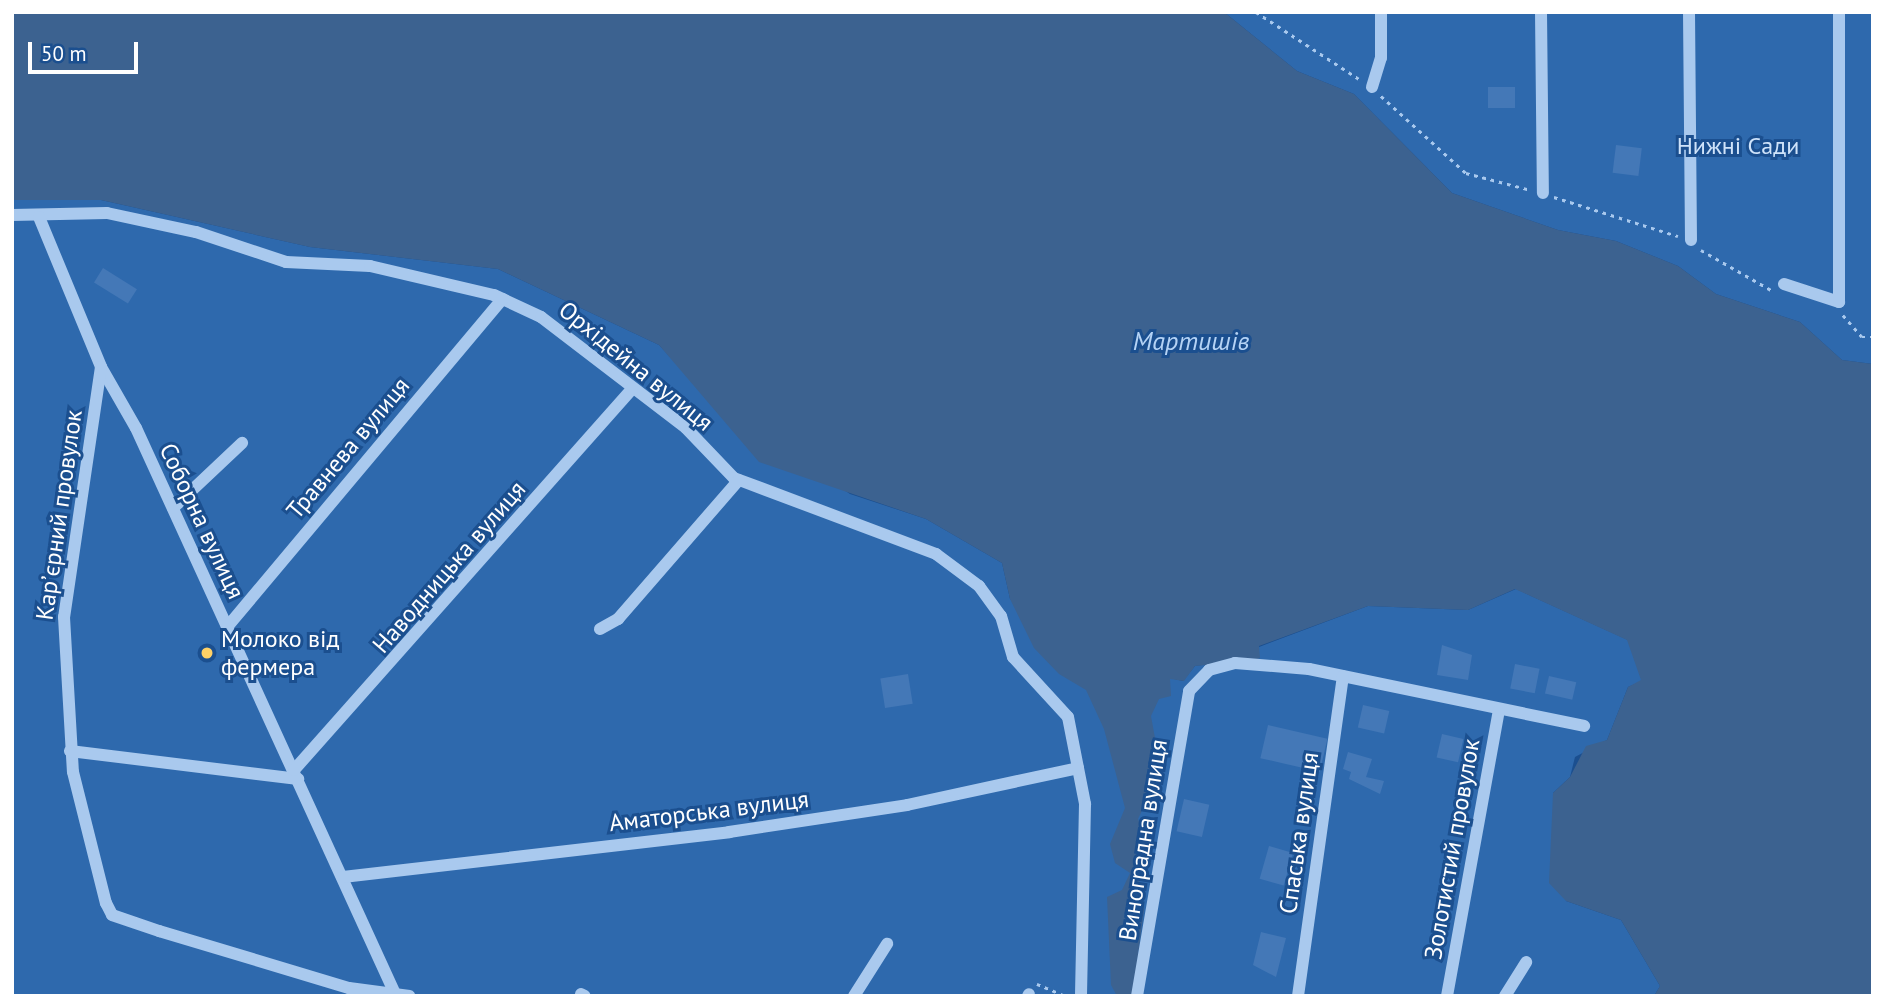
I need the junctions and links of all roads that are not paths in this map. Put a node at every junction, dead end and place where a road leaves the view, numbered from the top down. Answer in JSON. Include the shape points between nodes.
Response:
{"nodes":[{"id":1,"x":1381,"y":12,"type":"edge"},
{"id":2,"x":1541,"y":12,"type":"edge"},
{"id":3,"x":1689,"y":12,"type":"edge"},
{"id":4,"x":1839,"y":12,"type":"edge"},
{"id":5,"x":1372,"y":87,"type":"road end"},
{"id":6,"x":1543,"y":193,"type":"road end"},
{"id":7,"x":12,"y":215,"type":"edge"},
{"id":8,"x":39,"y":217,"type":"junction"},
{"id":9,"x":1691,"y":240,"type":"road end"},
{"id":10,"x":1784,"y":284,"type":"road end"},
{"id":11,"x":502,"y":299,"type":"junction"},
{"id":12,"x":101,"y":367,"type":"junction"},
{"id":13,"x":632,"y":389,"type":"junction"},
{"id":14,"x":242,"y":443,"type":"dead end"},
{"id":15,"x":739,"y":480,"type":"junction"},
{"id":16,"x":173,"y":508,"type":"junction"},
{"id":17,"x":228,"y":626,"type":"junction"},
{"id":18,"x":600,"y":629,"type":"dead end"},
{"id":19,"x":1343,"y":676,"type":"junction"},
{"id":20,"x":1499,"y":710,"type":"junction"},
{"id":21,"x":1584,"y":726,"type":"dead end"},
{"id":22,"x":70,"y":751,"type":"junction"},
{"id":23,"x":1078,"y":768,"type":"junction"},
{"id":24,"x":296,"y":774,"type":"junction"},
{"id":25,"x":343,"y":877,"type":"junction"},
{"id":26,"x":887,"y":944,"type":"dead end"},
{"id":27,"x":1526,"y":962,"type":"dead end"},
{"id":28,"x":401,"y":995,"type":"edge"},
{"id":29,"x":854,"y":996,"type":"edge"},
{"id":30,"x":1081,"y":996,"type":"edge"},
{"id":31,"x":1137,"y":996,"type":"edge"},
{"id":32,"x":1298,"y":996,"type":"edge"},
{"id":33,"x":1447,"y":996,"type":"edge"},
{"id":34,"x":1506,"y":996,"type":"edge"}],
"edges":[{"from":1,"to":5,"type":"street","via":[[1381,58]]},
{"from":2,"to":6,"type":"street"},
{"from":3,"to":9,"type":"street"},
{"from":4,"to":10,"type":"street","via":[[1839,302]]},
{"from":7,"to":8,"type":"street","name":"Орхідейна вулиця"},
{"from":8,"to":11,"type":"street","name":"Орхідейна вулиця","via":[[107,213],[196,232],[286,262],[370,266]]},
{"from":8,"to":12,"type":"street","name":"Соборна вулиця"},
{"from":11,"to":13,"type":"street","name":"Орхідейна вулиця","via":[[541,317]]},
{"from":11,"to":17,"type":"street","name":"Травнева вулиця"},
{"from":12,"to":16,"type":"street","name":"Соборна вулиця"},
{"from":12,"to":22,"type":"street","name":"Карʼєрний провулок","via":[[64,617]]},
{"from":13,"to":15,"type":"street","name":"Орхідейна вулиця","via":[[686,428]]},
{"from":13,"to":24,"type":"street","name":"Наводницька вулиця"},
{"from":14,"to":16,"type":"street"},
{"from":15,"to":18,"type":"street","via":[[618,618]]},
{"from":15,"to":23,"type":"street","name":"Орхідейна вулиця","via":[[936,554],[979,586],[1001,616],[1013,657],[1068,717]]},
{"from":16,"to":17,"type":"street","name":"Соборна вулиця"},
{"from":17,"to":24,"type":"street","name":"Соборна вулиця"},
{"from":19,"to":20,"type":"street"},
{"from":19,"to":31,"type":"street","name":"Виноградна вулиця","via":[[1235,663],[1209,670],[1189,691]]},
{"from":19,"to":32,"type":"street","name":"Спаська вулиця"},
{"from":20,"to":21,"type":"street"},
{"from":20,"to":33,"type":"street","name":"Золотистий провулок"},
{"from":22,"to":24,"type":"street"},
{"from":22,"to":28,"type":"street","name":"Карʼєрний провулок","via":[[112,915],[349,988]]},
{"from":23,"to":25,"type":"street","name":"Аматорська вулиця","via":[[907,805],[729,832]]},
{"from":23,"to":30,"type":"street","name":"Орхідейна вулиця","via":[[1085,804]]},
{"from":24,"to":25,"type":"street","name":"Соборна вулиця"},
{"from":25,"to":28,"type":"street","name":"Соборна вулиця"},
{"from":26,"to":29,"type":"street"},
{"from":27,"to":34,"type":"street"}]}
